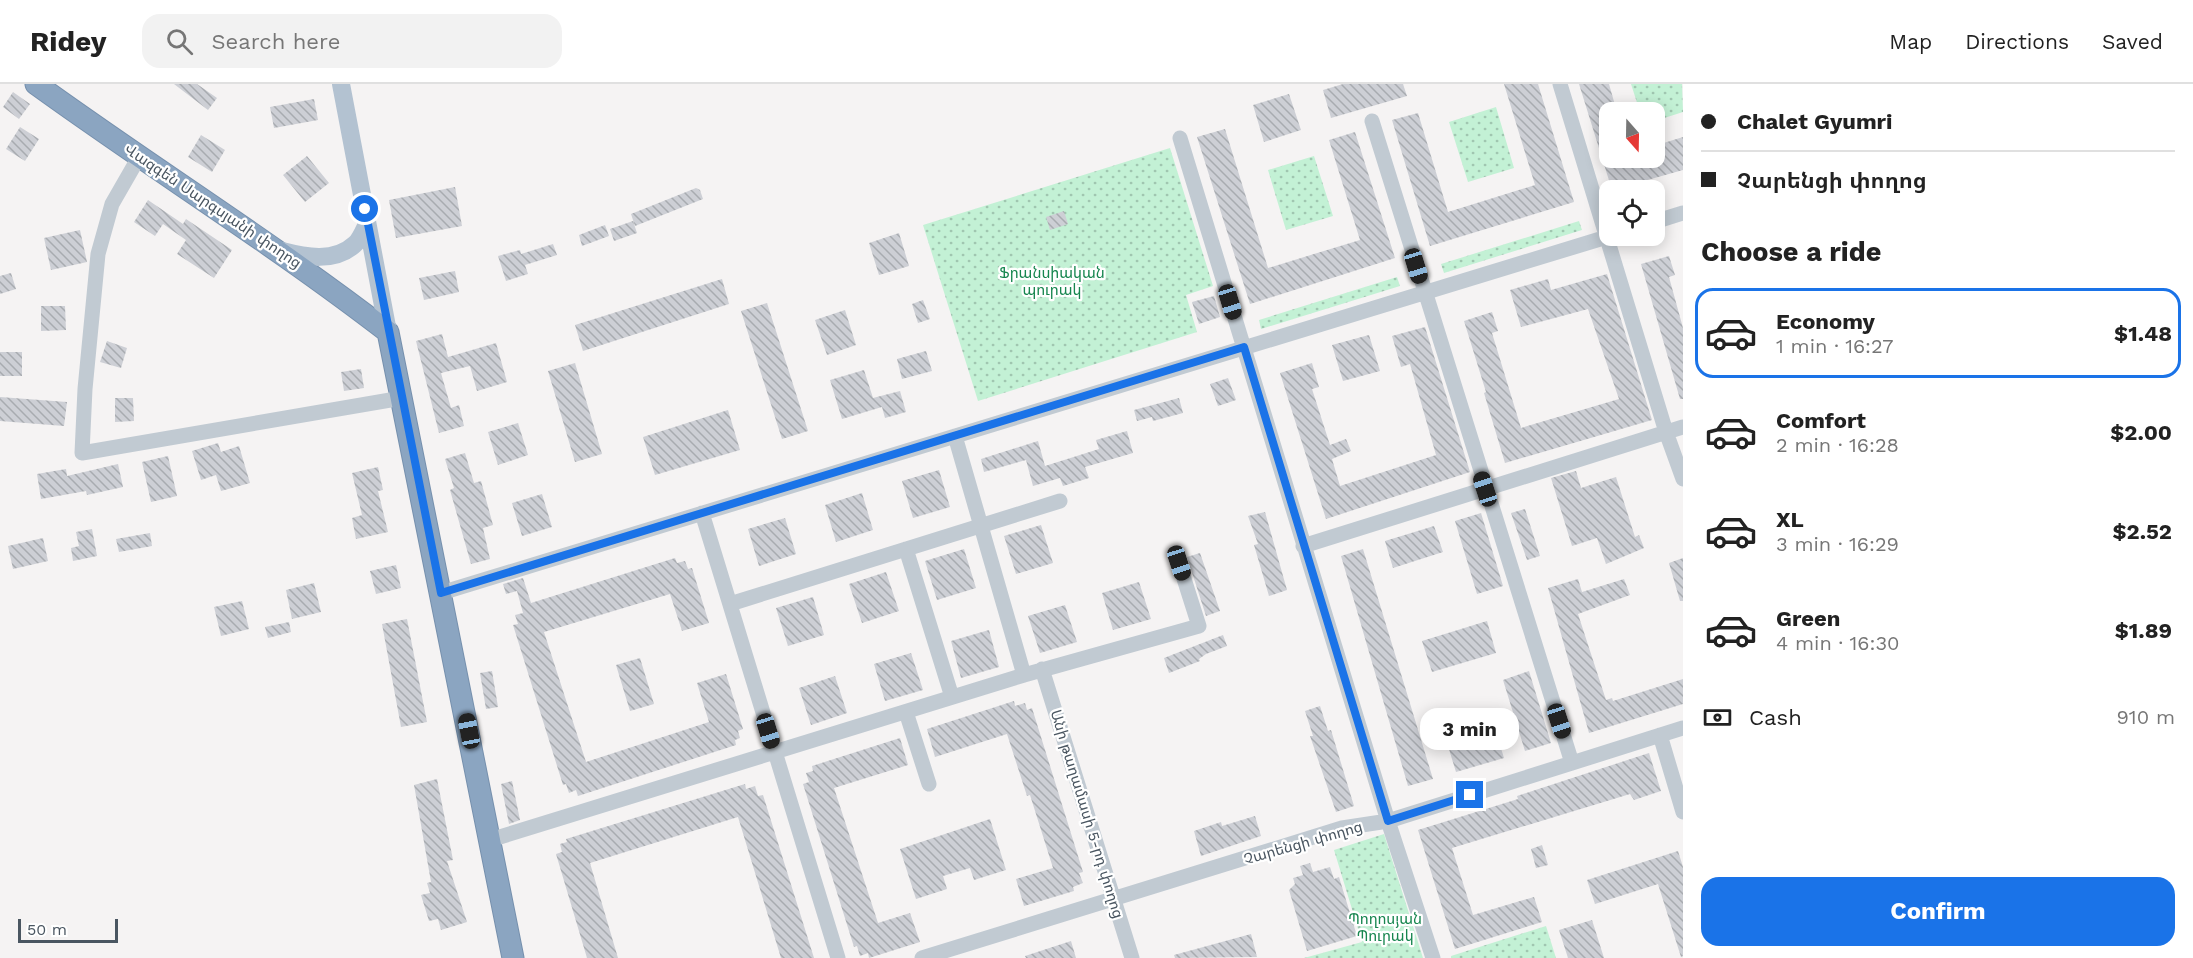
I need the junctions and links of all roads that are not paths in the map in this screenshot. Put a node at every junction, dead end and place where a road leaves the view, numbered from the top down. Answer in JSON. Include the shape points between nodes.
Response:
{"nodes":[{"id":1,"x":36,"y":84,"type":"edge"},
{"id":2,"x":341,"y":84,"type":"edge"},
{"id":3,"x":1560,"y":84,"type":"edge"},
{"id":4,"x":1372,"y":121,"type":"dead end"},
{"id":5,"x":1180,"y":138,"type":"dead end"},
{"id":6,"x":139,"y":157,"type":"junction"},
{"id":7,"x":1599,"y":208,"type":"edge"},
{"id":8,"x":1683,"y":213,"type":"edge"},
{"id":9,"x":1665,"y":219,"type":"edge"},
{"id":10,"x":367,"y":224,"type":"junction"},
{"id":11,"x":1599,"y":239,"type":"edge"},
{"id":12,"x":1611,"y":246,"type":"edge"},
{"id":13,"x":277,"y":250,"type":"junction"},
{"id":14,"x":1424,"y":292,"type":"junction"},
{"id":15,"x":388,"y":332,"type":"junction"},
{"id":16,"x":1244,"y":347,"type":"junction"},
{"id":17,"x":402,"y":398,"type":"junction"},
{"id":18,"x":1683,"y":427,"type":"edge"},
{"id":19,"x":1666,"y":432,"type":"junction"},
{"id":20,"x":955,"y":436,"type":"junction"},
{"id":21,"x":1683,"y":479,"type":"edge"},
{"id":22,"x":1485,"y":489,"type":"junction"},
{"id":23,"x":1060,"y":501,"type":"dead end"},
{"id":24,"x":702,"y":513,"type":"junction"},
{"id":25,"x":981,"y":526,"type":"junction"},
{"id":26,"x":1303,"y":546,"type":"junction"},
{"id":27,"x":906,"y":549,"type":"junction"},
{"id":28,"x":1179,"y":563,"type":"dead end"},
{"id":29,"x":441,"y":593,"type":"junction"},
{"id":30,"x":730,"y":604,"type":"junction"},
{"id":31,"x":1042,"y":669,"type":"junction"},
{"id":32,"x":1024,"y":675,"type":"junction"},
{"id":33,"x":952,"y":698,"type":"junction"},
{"id":34,"x":906,"y":712,"type":"junction"},
{"id":35,"x":1683,"y":728,"type":"edge"},
{"id":36,"x":1660,"y":735,"type":"junction"},
{"id":37,"x":775,"y":753,"type":"junction"},
{"id":38,"x":1572,"y":763,"type":"junction"},
{"id":39,"x":929,"y":784,"type":"dead end"},
{"id":40,"x":1683,"y":812,"type":"edge"},
{"id":41,"x":1388,"y":821,"type":"junction"},
{"id":42,"x":490,"y":840,"type":"junction"},
{"id":43,"x":1113,"y":899,"type":"junction"},
{"id":44,"x":513,"y":958,"type":"edge"},
{"id":45,"x":838,"y":958,"type":"edge"},
{"id":46,"x":922,"y":958,"type":"edge"},
{"id":47,"x":1132,"y":958,"type":"edge"},
{"id":48,"x":1433,"y":958,"type":"edge"}],
"edges":[{"from":1,"to":6,"type":"highway","name":"Վազգեն Սարգսյանի փողոց"},
{"from":2,"to":10,"type":"main road"},
{"from":3,"to":7,"type":"street"},
{"from":4,"to":14,"type":"street"},
{"from":5,"to":16,"type":"street"},
{"from":6,"to":13,"type":"highway","name":"Վազգեն Սարգսյանի փողոց"},
{"from":6,"to":17,"type":"street","via":[[112,204],[98,254],[82,453]]},
{"from":8,"to":9,"type":"street"},
{"from":10,"to":13,"type":"main road","via":[[355,244],[336,256],[308,258]]},
{"from":10,"to":15,"type":"main road"},
{"from":11,"to":14,"type":"street"},
{"from":12,"to":19,"type":"street"},
{"from":13,"to":15,"type":"highway","name":"Վազգեն Սարգսյանի փողոց"},
{"from":14,"to":16,"type":"street"},
{"from":14,"to":22,"type":"street"},
{"from":15,"to":17,"type":"highway"},
{"from":16,"to":20,"type":"street"},
{"from":16,"to":26,"type":"street"},
{"from":17,"to":29,"type":"highway"},
{"from":18,"to":19,"type":"street"},
{"from":19,"to":21,"type":"street"},
{"from":19,"to":22,"type":"street"},
{"from":20,"to":24,"type":"street"},
{"from":20,"to":25,"type":"street"},
{"from":22,"to":26,"type":"street"},
{"from":22,"to":38,"type":"street"},
{"from":23,"to":25,"type":"street"},
{"from":24,"to":29,"type":"street"},
{"from":24,"to":30,"type":"street"},
{"from":25,"to":27,"type":"street"},
{"from":25,"to":32,"type":"street"},
{"from":26,"to":41,"type":"street"},
{"from":27,"to":30,"type":"street"},
{"from":27,"to":33,"type":"street"},
{"from":28,"to":31,"type":"street","via":[[1199,626]]},
{"from":29,"to":42,"type":"highway"},
{"from":30,"to":37,"type":"street"},
{"from":31,"to":32,"type":"street"},
{"from":31,"to":43,"type":"street","name":"Անի թաղամասի 5-րդ փողոց"},
{"from":32,"to":33,"type":"street"},
{"from":33,"to":34,"type":"street"},
{"from":34,"to":37,"type":"street"},
{"from":34,"to":39,"type":"street"},
{"from":35,"to":36,"type":"street","name":"Չարենցի փողոց"},
{"from":36,"to":38,"type":"street","name":"Չարենցի փողոց"},
{"from":36,"to":40,"type":"street"},
{"from":37,"to":42,"type":"street"},
{"from":37,"to":45,"type":"street"},
{"from":38,"to":41,"type":"street","name":"Չարենցի փողոց"},
{"from":41,"to":43,"type":"street","name":"Չարենցի փողոց","via":[[1342,828]]},
{"from":41,"to":48,"type":"street"},
{"from":42,"to":44,"type":"highway"},
{"from":43,"to":46,"type":"street","name":"Չարենցի փողոց"},
{"from":43,"to":47,"type":"street","name":"Անի թաղամասի 5-րդ փողոց"}]}
